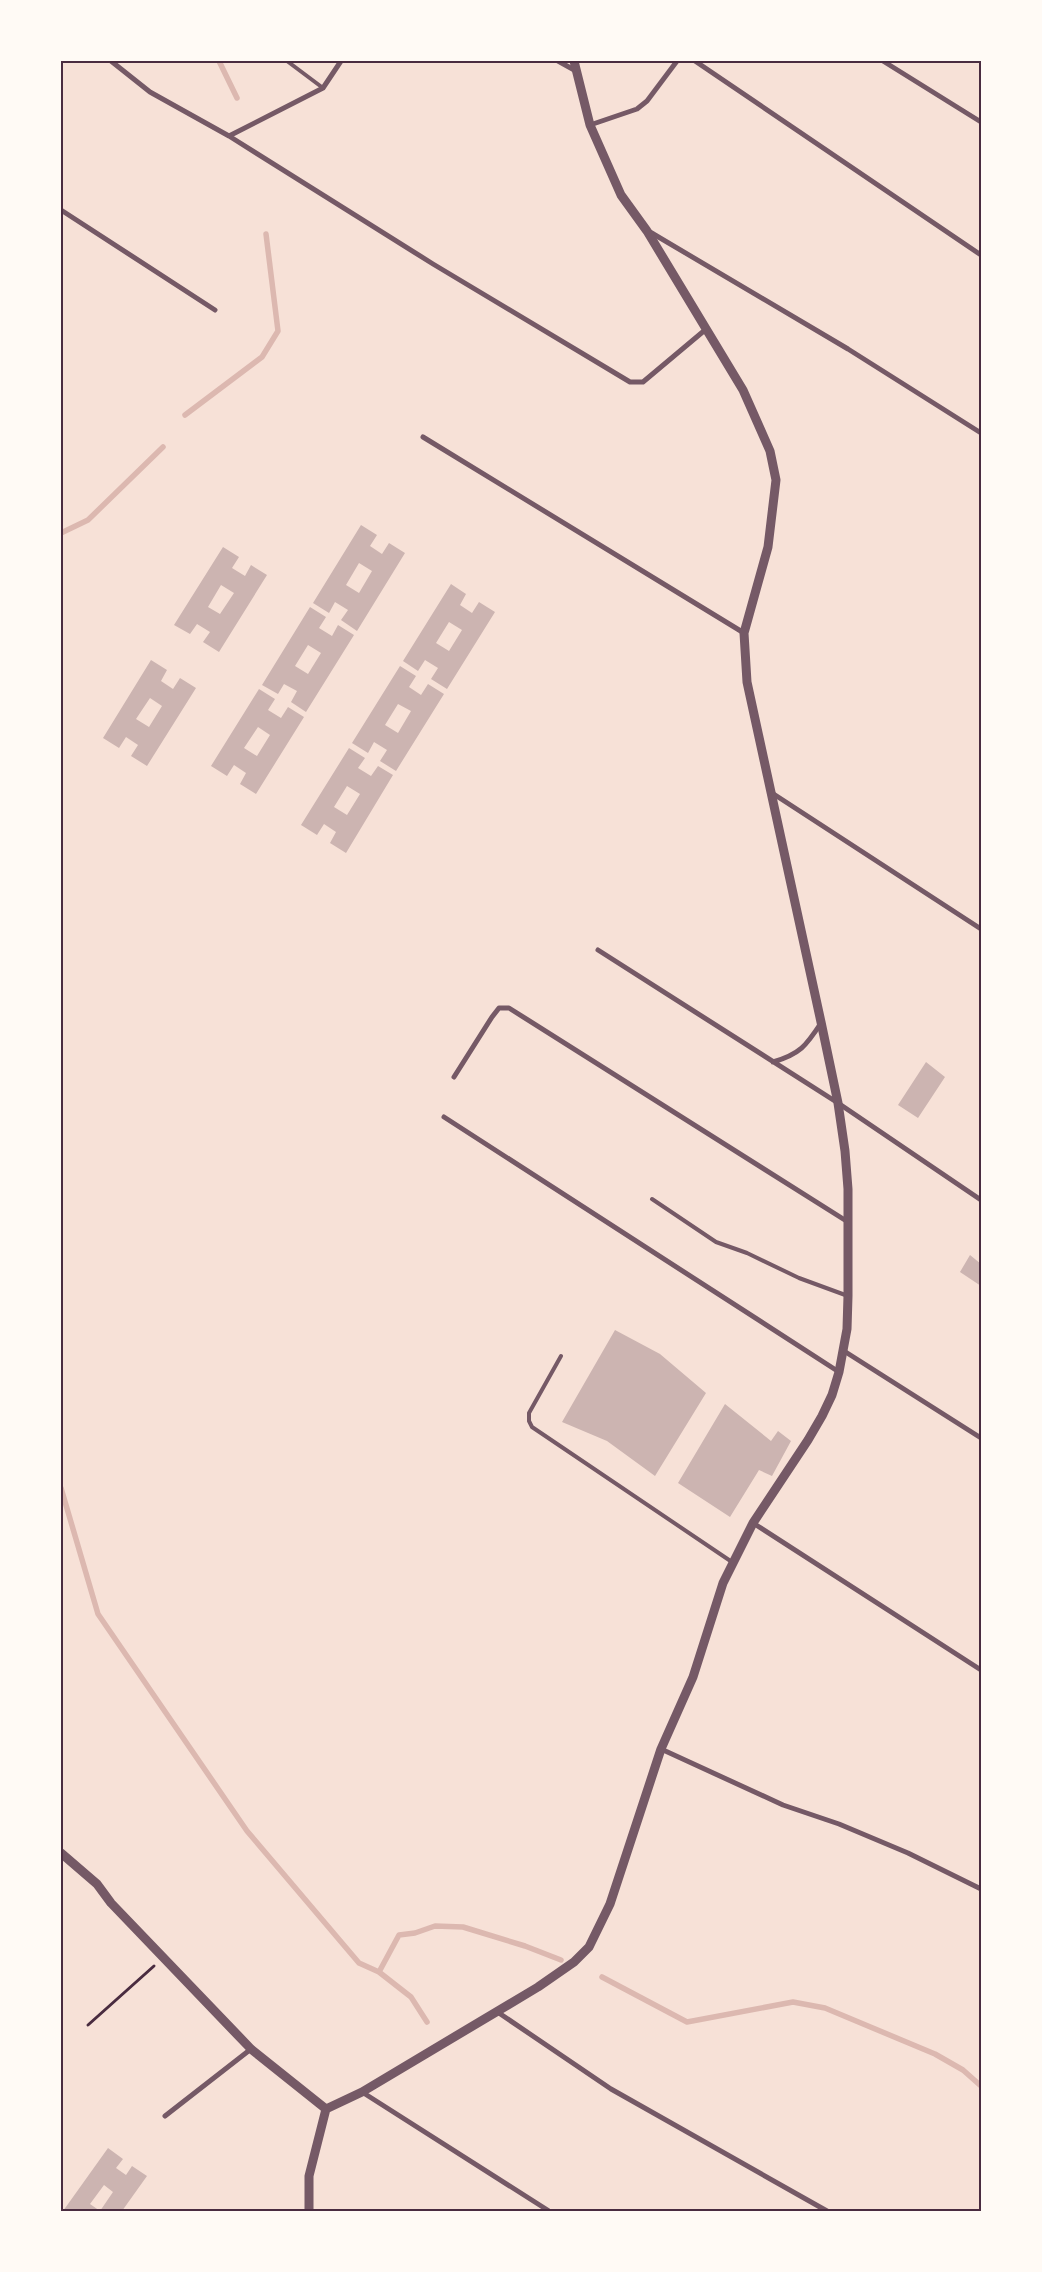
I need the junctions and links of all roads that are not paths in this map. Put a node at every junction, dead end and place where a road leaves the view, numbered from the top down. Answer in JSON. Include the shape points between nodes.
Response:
{"nodes":[{"id":1,"x":111,"y":61,"type":"edge"},
{"id":2,"x":287,"y":61,"type":"edge"},
{"id":3,"x":341,"y":61,"type":"edge"},
{"id":4,"x":558,"y":61,"type":"edge"},
{"id":5,"x":574,"y":61,"type":"edge"},
{"id":6,"x":677,"y":61,"type":"edge"},
{"id":7,"x":695,"y":61,"type":"edge"},
{"id":8,"x":883,"y":61,"type":"edge"},
{"id":9,"x":576,"y":71,"type":"junction"},
{"id":10,"x":323,"y":88,"type":"junction"},
{"id":11,"x":981,"y":122,"type":"edge"},
{"id":12,"x":590,"y":125,"type":"junction"},
{"id":13,"x":229,"y":136,"type":"junction"},
{"id":14,"x":61,"y":210,"type":"edge"},
{"id":15,"x":647,"y":231,"type":"junction"},
{"id":16,"x":981,"y":255,"type":"edge"},
{"id":17,"x":215,"y":310,"type":"dead end"},
{"id":18,"x":705,"y":330,"type":"junction"},
{"id":19,"x":981,"y":434,"type":"edge"},
{"id":20,"x":423,"y":437,"type":"dead end"},
{"id":21,"x":744,"y":633,"type":"junction"},
{"id":22,"x":772,"y":792,"type":"junction"},
{"id":23,"x":981,"y":929,"type":"edge"},
{"id":24,"x":598,"y":950,"type":"dead end"},
{"id":25,"x":822,"y":1022,"type":"junction"},
{"id":26,"x":773,"y":1062,"type":"junction"},
{"id":27,"x":454,"y":1077,"type":"dead end"},
{"id":28,"x":838,"y":1103,"type":"junction"},
{"id":29,"x":444,"y":1117,"type":"dead end"},
{"id":30,"x":652,"y":1199,"type":"dead end"},
{"id":31,"x":981,"y":1200,"type":"edge"},
{"id":32,"x":848,"y":1222,"type":"junction"},
{"id":33,"x":848,"y":1296,"type":"junction"},
{"id":34,"x":844,"y":1351,"type":"junction"},
{"id":35,"x":562,"y":1356,"type":"dead end"},
{"id":36,"x":839,"y":1372,"type":"junction"},
{"id":37,"x":981,"y":1438,"type":"edge"},
{"id":38,"x":753,"y":1524,"type":"junction"},
{"id":39,"x":732,"y":1562,"type":"junction"},
{"id":40,"x":981,"y":1670,"type":"edge"},
{"id":41,"x":661,"y":1748,"type":"junction"},
{"id":42,"x":61,"y":1852,"type":"edge"},
{"id":43,"x":981,"y":1889,"type":"edge"},
{"id":44,"x":496,"y":2011,"type":"junction"},
{"id":45,"x":251,"y":2049,"type":"junction"},
{"id":46,"x":362,"y":2092,"type":"junction"},
{"id":47,"x":326,"y":2109,"type":"junction"},
{"id":48,"x":165,"y":2116,"type":"dead end"},
{"id":49,"x":309,"y":2211,"type":"edge"},
{"id":50,"x":548,"y":2211,"type":"edge"},
{"id":51,"x":827,"y":2211,"type":"edge"}],
"edges":[{"from":1,"to":13,"type":"street","via":[[150,92]]},
{"from":2,"to":10,"type":"lane"},
{"from":3,"to":10,"type":"street"},
{"from":4,"to":9,"type":"street"},
{"from":5,"to":9,"type":"street"},
{"from":6,"to":12,"type":"street","via":[[647,101],[637,109]]},
{"from":7,"to":16,"type":"street"},
{"from":8,"to":11,"type":"street"},
{"from":9,"to":12,"type":"street"},
{"from":10,"to":13,"type":"street"},
{"from":12,"to":15,"type":"street","via":[[621,194]]},
{"from":13,"to":18,"type":"street","via":[[630,382],[643,382]]},
{"from":14,"to":17,"type":"street"},
{"from":15,"to":18,"type":"street"},
{"from":15,"to":19,"type":"street","via":[[848,349]]},
{"from":18,"to":21,"type":"street","via":[[744,390],[770,450],[776,480],[768,547]]},
{"from":20,"to":21,"type":"street"},
{"from":21,"to":22,"type":"street","via":[[747,682]]},
{"from":22,"to":23,"type":"street"},
{"from":22,"to":25,"type":"street"},
{"from":24,"to":26,"type":"street"},
{"from":25,"to":26,"type":"street","via":[[800,1051]]},
{"from":25,"to":28,"type":"street"},
{"from":26,"to":28,"type":"street"},
{"from":27,"to":32,"type":"street","via":[[492,1016],[499,1008],[509,1008]]},
{"from":28,"to":31,"type":"street"},
{"from":28,"to":32,"type":"street","via":[[845,1151]]},
{"from":29,"to":36,"type":"street"},
{"from":30,"to":33,"type":"lane","via":[[716,1242]]},
{"from":32,"to":33,"type":"street"},
{"from":33,"to":34,"type":"street"},
{"from":34,"to":36,"type":"street"},
{"from":34,"to":37,"type":"street"},
{"from":35,"to":39,"type":"lane","via":[[529,1412],[532,1427]]},
{"from":36,"to":38,"type":"street","via":[[832,1395],[808,1440]]},
{"from":38,"to":39,"type":"street"},
{"from":38,"to":40,"type":"street"},
{"from":39,"to":41,"type":"street","via":[[693,1677]]},
{"from":41,"to":43,"type":"street","via":[[783,1805],[908,1853]]},
{"from":41,"to":44,"type":"street","via":[[610,1904],[589,1947],[555,1976]]},
{"from":42,"to":45,"type":"street","via":[[97,1884],[111,1903]]},
{"from":44,"to":46,"type":"street"},
{"from":44,"to":51,"type":"street","via":[[611,2089]]},
{"from":45,"to":47,"type":"street"},
{"from":45,"to":48,"type":"street"},
{"from":46,"to":47,"type":"street"},
{"from":46,"to":50,"type":"street"},
{"from":47,"to":49,"type":"street","via":[[309,2176]]}]}
